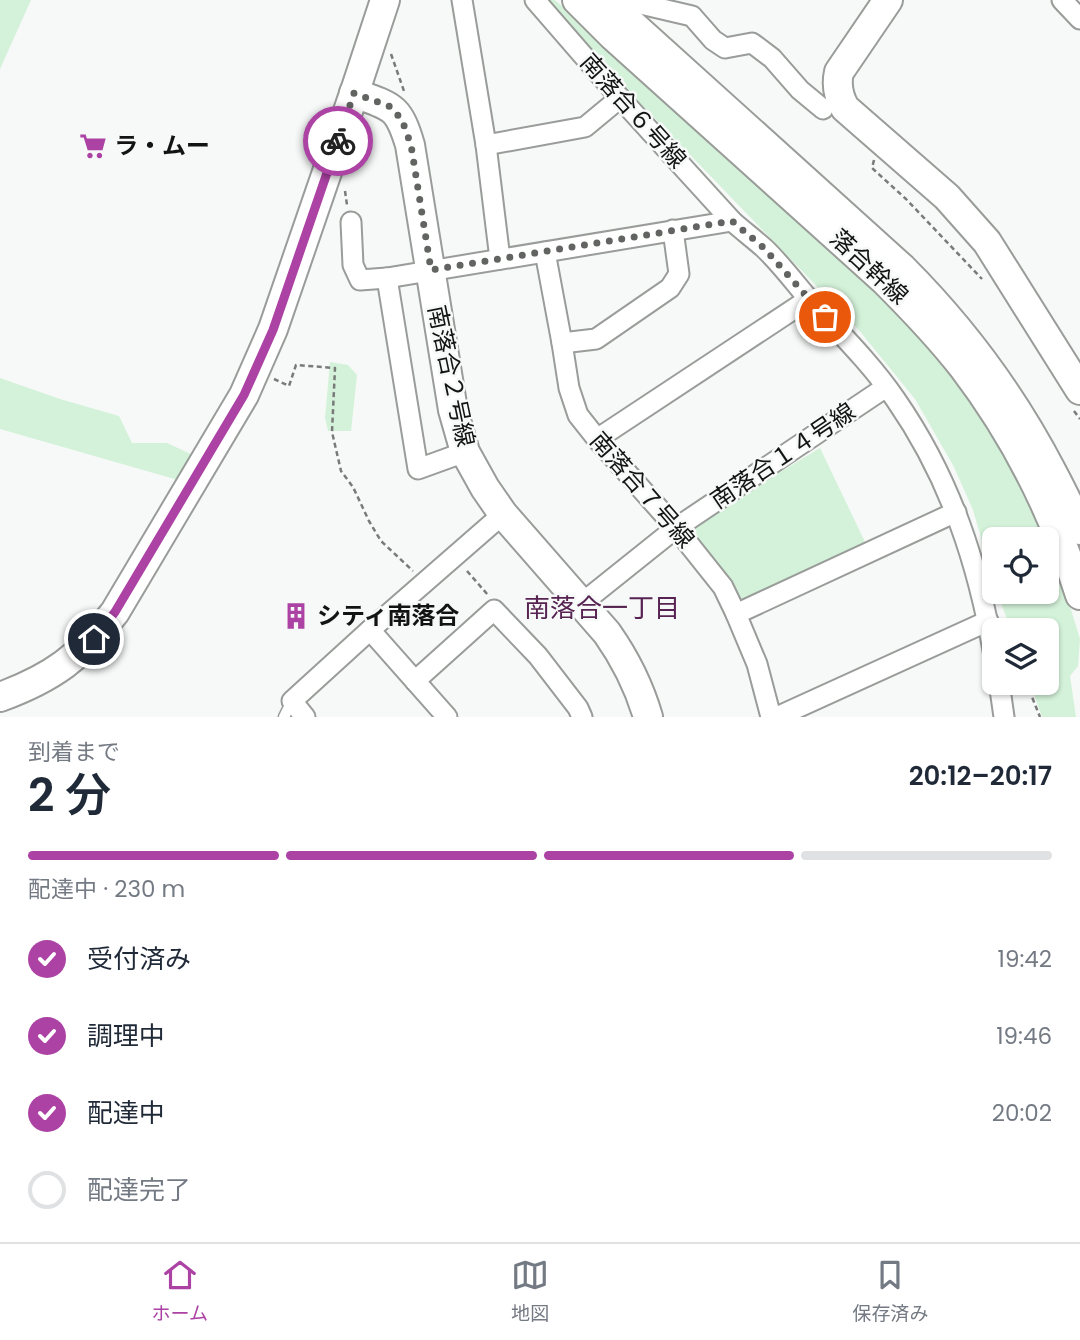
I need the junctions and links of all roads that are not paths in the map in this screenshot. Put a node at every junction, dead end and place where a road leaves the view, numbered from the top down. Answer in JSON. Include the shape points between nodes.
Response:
{"nodes":[{"id":1,"x":385,"y":0,"type":"edge"},
{"id":2,"x":462,"y":0,"type":"edge"},
{"id":3,"x":535,"y":0,"type":"edge"},
{"id":4,"x":576,"y":0,"type":"edge"},
{"id":5,"x":888,"y":0,"type":"edge"},
{"id":6,"x":1062,"y":0,"type":"edge"},
{"id":7,"x":606,"y":2,"type":"edge"},
{"id":8,"x":1080,"y":19,"type":"edge"},
{"id":9,"x":354,"y":93,"type":"junction"},
{"id":10,"x":620,"y":98,"type":"junction"},
{"id":11,"x":823,"y":109,"type":"dead end"},
{"id":12,"x":486,"y":145,"type":"junction"},
{"id":13,"x":732,"y":221,"type":"junction"},
{"id":14,"x":351,"y":222,"type":"dead end"},
{"id":15,"x":673,"y":230,"type":"junction"},
{"id":16,"x":545,"y":252,"type":"junction"},
{"id":17,"x":500,"y":259,"type":"junction"},
{"id":18,"x":431,"y":270,"type":"junction"},
{"id":19,"x":387,"y":278,"type":"junction"},
{"id":20,"x":809,"y":299,"type":"junction"},
{"id":21,"x":562,"y":343,"type":"junction"},
{"id":22,"x":886,"y":387,"type":"junction"},
{"id":23,"x":1074,"y":397,"type":"edge"},
{"id":24,"x":597,"y":439,"type":"junction"},
{"id":25,"x":465,"y":452,"type":"junction"},
{"id":26,"x":956,"y":512,"type":"junction"},
{"id":27,"x":503,"y":514,"type":"junction"},
{"id":28,"x":676,"y":527,"type":"junction"},
{"id":29,"x":1080,"y":530,"type":"edge"},
{"id":30,"x":1080,"y":595,"type":"edge"},
{"id":31,"x":581,"y":604,"type":"junction"},
{"id":32,"x":736,"y":614,"type":"junction"},
{"id":33,"x":987,"y":618,"type":"edge"},
{"id":34,"x":982,"y":624,"type":"edge"},
{"id":35,"x":370,"y":630,"type":"junction"},
{"id":36,"x":415,"y":681,"type":"junction"},
{"id":37,"x":1001,"y":695,"type":"edge"},
{"id":38,"x":0,"y":698,"type":"edge"},
{"id":39,"x":288,"y":709,"type":"edge"},
{"id":40,"x":305,"y":717,"type":"edge"},
{"id":41,"x":447,"y":717,"type":"edge"},
{"id":42,"x":582,"y":717,"type":"edge"},
{"id":43,"x":648,"y":717,"type":"edge"},
{"id":44,"x":771,"y":717,"type":"edge"},
{"id":45,"x":777,"y":717,"type":"edge"},
{"id":46,"x":1004,"y":717,"type":"edge"}],
"edges":[{"from":1,"to":9,"type":"street"},
{"from":2,"to":12,"type":"street"},
{"from":3,"to":10,"type":"street","name":"南落合６号線"},
{"from":4,"to":30,"type":"street","name":"落合幹線","via":[[870,266],[940,338],[983,394],[1028,469]]},
{"from":5,"to":23,"type":"street","via":[[839,72],[841,100],[947,197],[987,242]]},
{"from":6,"to":8,"type":"street"},
{"from":7,"to":11,"type":"street","via":[[628,1],[691,16],[725,48],[752,43]]},
{"from":7,"to":29,"type":"street","name":"落合幹線","via":[[931,296],[1007,393]]},
{"from":9,"to":18,"type":"street","name":"南落合２号線","via":[[391,107],[402,120],[411,145]]},
{"from":9,"to":38,"type":"street","via":[[273,330],[244,395],[105,626],[53,673]]},
{"from":10,"to":12,"type":"street","via":[[585,127]]},
{"from":10,"to":13,"type":"street","name":"南落合６号線"},
{"from":12,"to":17,"type":"street"},
{"from":13,"to":15,"type":"street"},
{"from":13,"to":20,"type":"street","name":"南落合６号線","via":[[764,248]]},
{"from":14,"to":19,"type":"street","via":[[353,265],[360,280]]},
{"from":15,"to":16,"type":"street"},
{"from":15,"to":21,"type":"street","via":[[679,274],[670,288],[596,340]]},
{"from":16,"to":17,"type":"street"},
{"from":16,"to":21,"type":"street","name":"南落合７号線"},
{"from":17,"to":18,"type":"street"},
{"from":18,"to":19,"type":"street"},
{"from":18,"to":25,"type":"street","name":"南落合２号線","via":[[453,410]]},
{"from":19,"to":25,"type":"street","via":[[418,469]]},
{"from":20,"to":22,"type":"street","name":"南落合６号線"},
{"from":20,"to":24,"type":"street"},
{"from":21,"to":24,"type":"street","name":"南落合７号線","via":[[578,415]]},
{"from":22,"to":26,"type":"street","name":"南落合６号線","via":[[922,440]]},
{"from":22,"to":28,"type":"street","name":"南落合１４号線"},
{"from":24,"to":28,"type":"street","name":"南落合７号線"},
{"from":25,"to":27,"type":"street","name":"南落合２号線"},
{"from":26,"to":32,"type":"street"},
{"from":26,"to":33,"type":"street","name":"南落合６号線"},
{"from":27,"to":31,"type":"street","name":"南落合２号線"},
{"from":27,"to":35,"type":"street"},
{"from":28,"to":31,"type":"street","name":"南落合１４号線"},
{"from":28,"to":32,"type":"street","name":"南落合７号線","via":[[723,587]]},
{"from":31,"to":43,"type":"street","name":"南落合２号線","via":[[622,654]]},
{"from":32,"to":44,"type":"street","name":"南落合７号線","via":[[757,664]]},
{"from":34,"to":45,"type":"street"},
{"from":35,"to":36,"type":"street"},
{"from":35,"to":39,"type":"street"},
{"from":36,"to":41,"type":"street"},
{"from":36,"to":42,"type":"street","via":[[494,610],[538,656]]},
{"from":37,"to":46,"type":"street"},
{"from":39,"to":40,"type":"street"}]}
